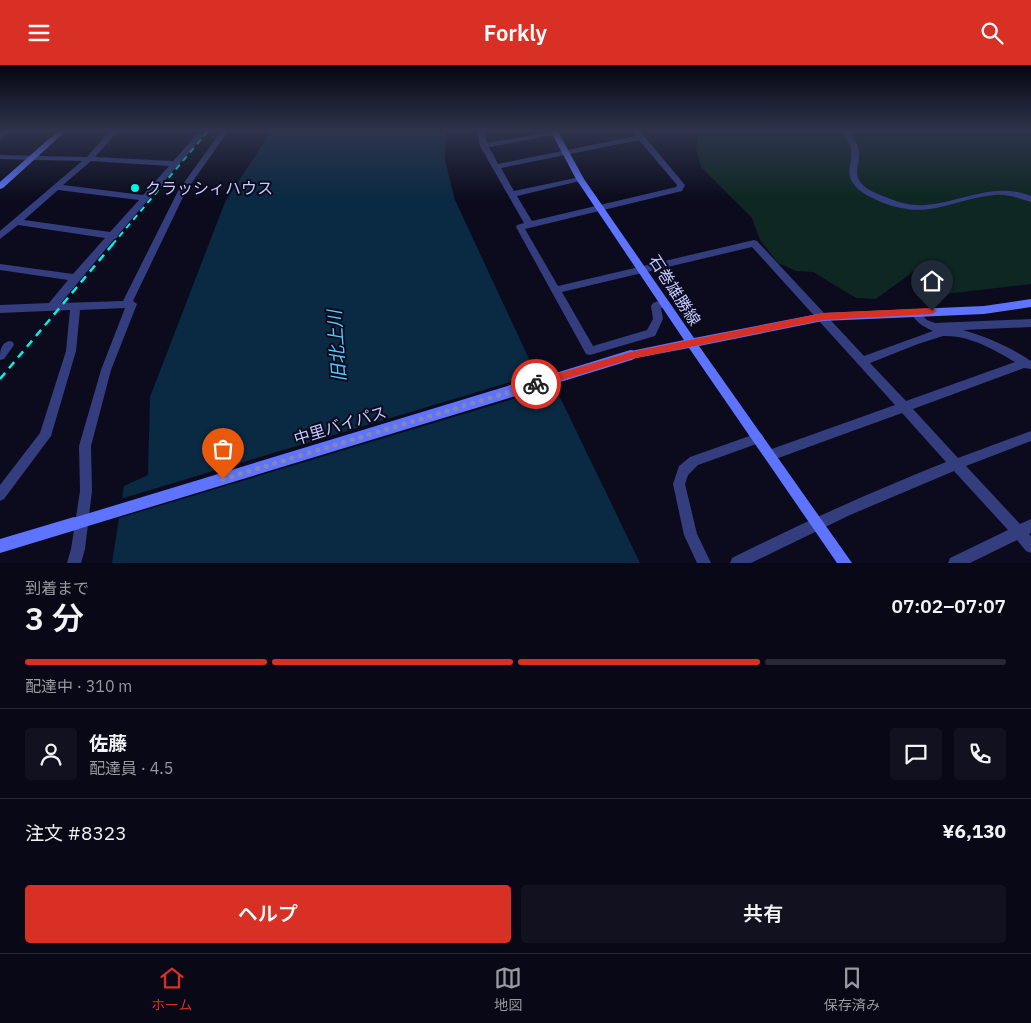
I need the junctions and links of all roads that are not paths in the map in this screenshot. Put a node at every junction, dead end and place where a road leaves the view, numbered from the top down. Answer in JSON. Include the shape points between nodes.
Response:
{"nodes":[{"id":1,"x":37,"y":153,"type":"edge"},
{"id":2,"x":94,"y":153,"type":"edge"},
{"id":3,"x":186,"y":153,"type":"edge"},
{"id":4,"x":209,"y":153,"type":"edge"},
{"id":5,"x":488,"y":153,"type":"edge"},
{"id":6,"x":568,"y":153,"type":"edge"},
{"id":7,"x":655,"y":153,"type":"edge"},
{"id":8,"x":857,"y":153,"type":"edge"},
{"id":9,"x":565,"y":154,"type":"junction"},
{"id":10,"x":0,"y":157,"type":"edge"},
{"id":11,"x":33,"y":157,"type":"junction"},
{"id":12,"x":89,"y":159,"type":"junction"},
{"id":13,"x":177,"y":164,"type":"junction"},
{"id":14,"x":496,"y":167,"type":"junction"},
{"id":15,"x":580,"y":179,"type":"junction"},
{"id":16,"x":0,"y":186,"type":"edge"},
{"id":17,"x":56,"y":187,"type":"junction"},
{"id":18,"x":512,"y":194,"type":"junction"},
{"id":19,"x":146,"y":198,"type":"junction"},
{"id":20,"x":1031,"y":199,"type":"edge"},
{"id":21,"x":600,"y":208,"type":"junction"},
{"id":22,"x":16,"y":222,"type":"junction"},
{"id":23,"x":529,"y":224,"type":"junction"},
{"id":24,"x":0,"y":236,"type":"edge"},
{"id":25,"x":114,"y":236,"type":"junction"},
{"id":26,"x":0,"y":267,"type":"edge"},
{"id":27,"x":643,"y":269,"type":"junction"},
{"id":28,"x":74,"y":278,"type":"junction"},
{"id":29,"x":556,"y":290,"type":"junction"},
{"id":30,"x":126,"y":303,"type":"junction"},
{"id":31,"x":665,"y":303,"type":"junction"},
{"id":32,"x":1031,"y":303,"type":"edge"},
{"id":33,"x":75,"y":305,"type":"junction"},
{"id":34,"x":53,"y":306,"type":"junction"},
{"id":35,"x":0,"y":309,"type":"edge"},
{"id":36,"x":915,"y":312,"type":"junction"},
{"id":37,"x":823,"y":317,"type":"junction"},
{"id":38,"x":1031,"y":323,"type":"edge"},
{"id":39,"x":691,"y":343,"type":"junction"},
{"id":40,"x":0,"y":345,"type":"edge"},
{"id":41,"x":0,"y":356,"type":"edge"},
{"id":42,"x":863,"y":361,"type":"junction"},
{"id":43,"x":1028,"y":365,"type":"edge"},
{"id":44,"x":904,"y":407,"type":"junction"},
{"id":45,"x":1031,"y":436,"type":"edge"},
{"id":46,"x":758,"y":438,"type":"junction"},
{"id":47,"x":770,"y":455,"type":"junction"},
{"id":48,"x":956,"y":463,"type":"junction"},
{"id":49,"x":0,"y":495,"type":"edge"},
{"id":50,"x":817,"y":522,"type":"junction"},
{"id":51,"x":1031,"y":526,"type":"edge"},
{"id":52,"x":1018,"y":532,"type":"junction"},
{"id":53,"x":0,"y":546,"type":"edge"},
{"id":54,"x":1031,"y":546,"type":"edge"},
{"id":55,"x":959,"y":562,"type":"edge"},
{"id":56,"x":74,"y":563,"type":"edge"},
{"id":57,"x":704,"y":563,"type":"edge"},
{"id":58,"x":737,"y":563,"type":"edge"},
{"id":59,"x":845,"y":563,"type":"edge"}],
"edges":[{"from":1,"to":11,"type":"street"},
{"from":2,"to":12,"type":"street"},
{"from":3,"to":13,"type":"street"},
{"from":4,"to":30,"type":"street","via":[[182,191]]},
{"from":5,"to":14,"type":"street"},
{"from":6,"to":9,"type":"street"},
{"from":7,"to":21,"type":"street","via":[[681,188]]},
{"from":8,"to":20,"type":"street","via":[[852,171],[855,181],[876,197],[891,203],[928,207],[1002,191]]},
{"from":9,"to":14,"type":"street"},
{"from":9,"to":15,"type":"street","name":"石巻雄勝線"},
{"from":10,"to":11,"type":"street"},
{"from":11,"to":12,"type":"street"},
{"from":11,"to":16,"type":"street"},
{"from":12,"to":13,"type":"street"},
{"from":12,"to":17,"type":"street"},
{"from":13,"to":19,"type":"street"},
{"from":14,"to":18,"type":"street"},
{"from":15,"to":18,"type":"street"},
{"from":15,"to":21,"type":"street","name":"石巻雄勝線"},
{"from":17,"to":19,"type":"street"},
{"from":17,"to":22,"type":"street"},
{"from":18,"to":23,"type":"street"},
{"from":19,"to":25,"type":"street"},
{"from":21,"to":23,"type":"street"},
{"from":21,"to":27,"type":"street","name":"石巻雄勝線"},
{"from":22,"to":24,"type":"street"},
{"from":22,"to":25,"type":"street"},
{"from":23,"to":29,"type":"street","via":[[520,227]]},
{"from":25,"to":28,"type":"street"},
{"from":26,"to":28,"type":"street"},
{"from":27,"to":29,"type":"street"},
{"from":27,"to":31,"type":"street","name":"石巻雄勝線"},
{"from":27,"to":37,"type":"street","via":[[754,243]]},
{"from":28,"to":34,"type":"street"},
{"from":29,"to":31,"type":"street","via":[[590,351],[651,333],[658,319],[656,306]]},
{"from":30,"to":33,"type":"street"},
{"from":30,"to":56,"type":"street","via":[[132,304],[106,369],[85,446],[86,491]]},
{"from":31,"to":39,"type":"street","name":"石巻雄勝線"},
{"from":32,"to":36,"type":"street","name":"中里バイパス"},
{"from":33,"to":34,"type":"street"},
{"from":33,"to":49,"type":"street","via":[[71,351],[45,436]]},
{"from":34,"to":35,"type":"street"},
{"from":36,"to":37,"type":"street","name":"中里バイパス"},
{"from":36,"to":38,"type":"street","via":[[923,322],[934,327]]},
{"from":37,"to":39,"type":"street","name":"中里バイパス"},
{"from":37,"to":42,"type":"street"},
{"from":39,"to":46,"type":"street","name":"石巻雄勝線"},
{"from":39,"to":53,"type":"street","name":"中里バイパス","bridge":true,"via":[[631,355]]},
{"from":40,"to":41,"type":"street","via":[[9,345]]},
{"from":42,"to":43,"type":"street","via":[[944,331],[965,334]]},
{"from":42,"to":44,"type":"street"},
{"from":43,"to":44,"type":"street"},
{"from":44,"to":47,"type":"street"},
{"from":44,"to":48,"type":"street"},
{"from":45,"to":48,"type":"street"},
{"from":46,"to":47,"type":"street","name":"石巻雄勝線"},
{"from":46,"to":57,"type":"street","via":[[694,461],[681,475],[691,535]]},
{"from":47,"to":50,"type":"street","name":"石巻雄勝線"},
{"from":48,"to":50,"type":"street"},
{"from":48,"to":52,"type":"street"},
{"from":50,"to":58,"type":"street"},
{"from":50,"to":59,"type":"street","name":"石巻雄勝線"},
{"from":51,"to":52,"type":"street"},
{"from":52,"to":54,"type":"street"},
{"from":52,"to":55,"type":"street"}]}
